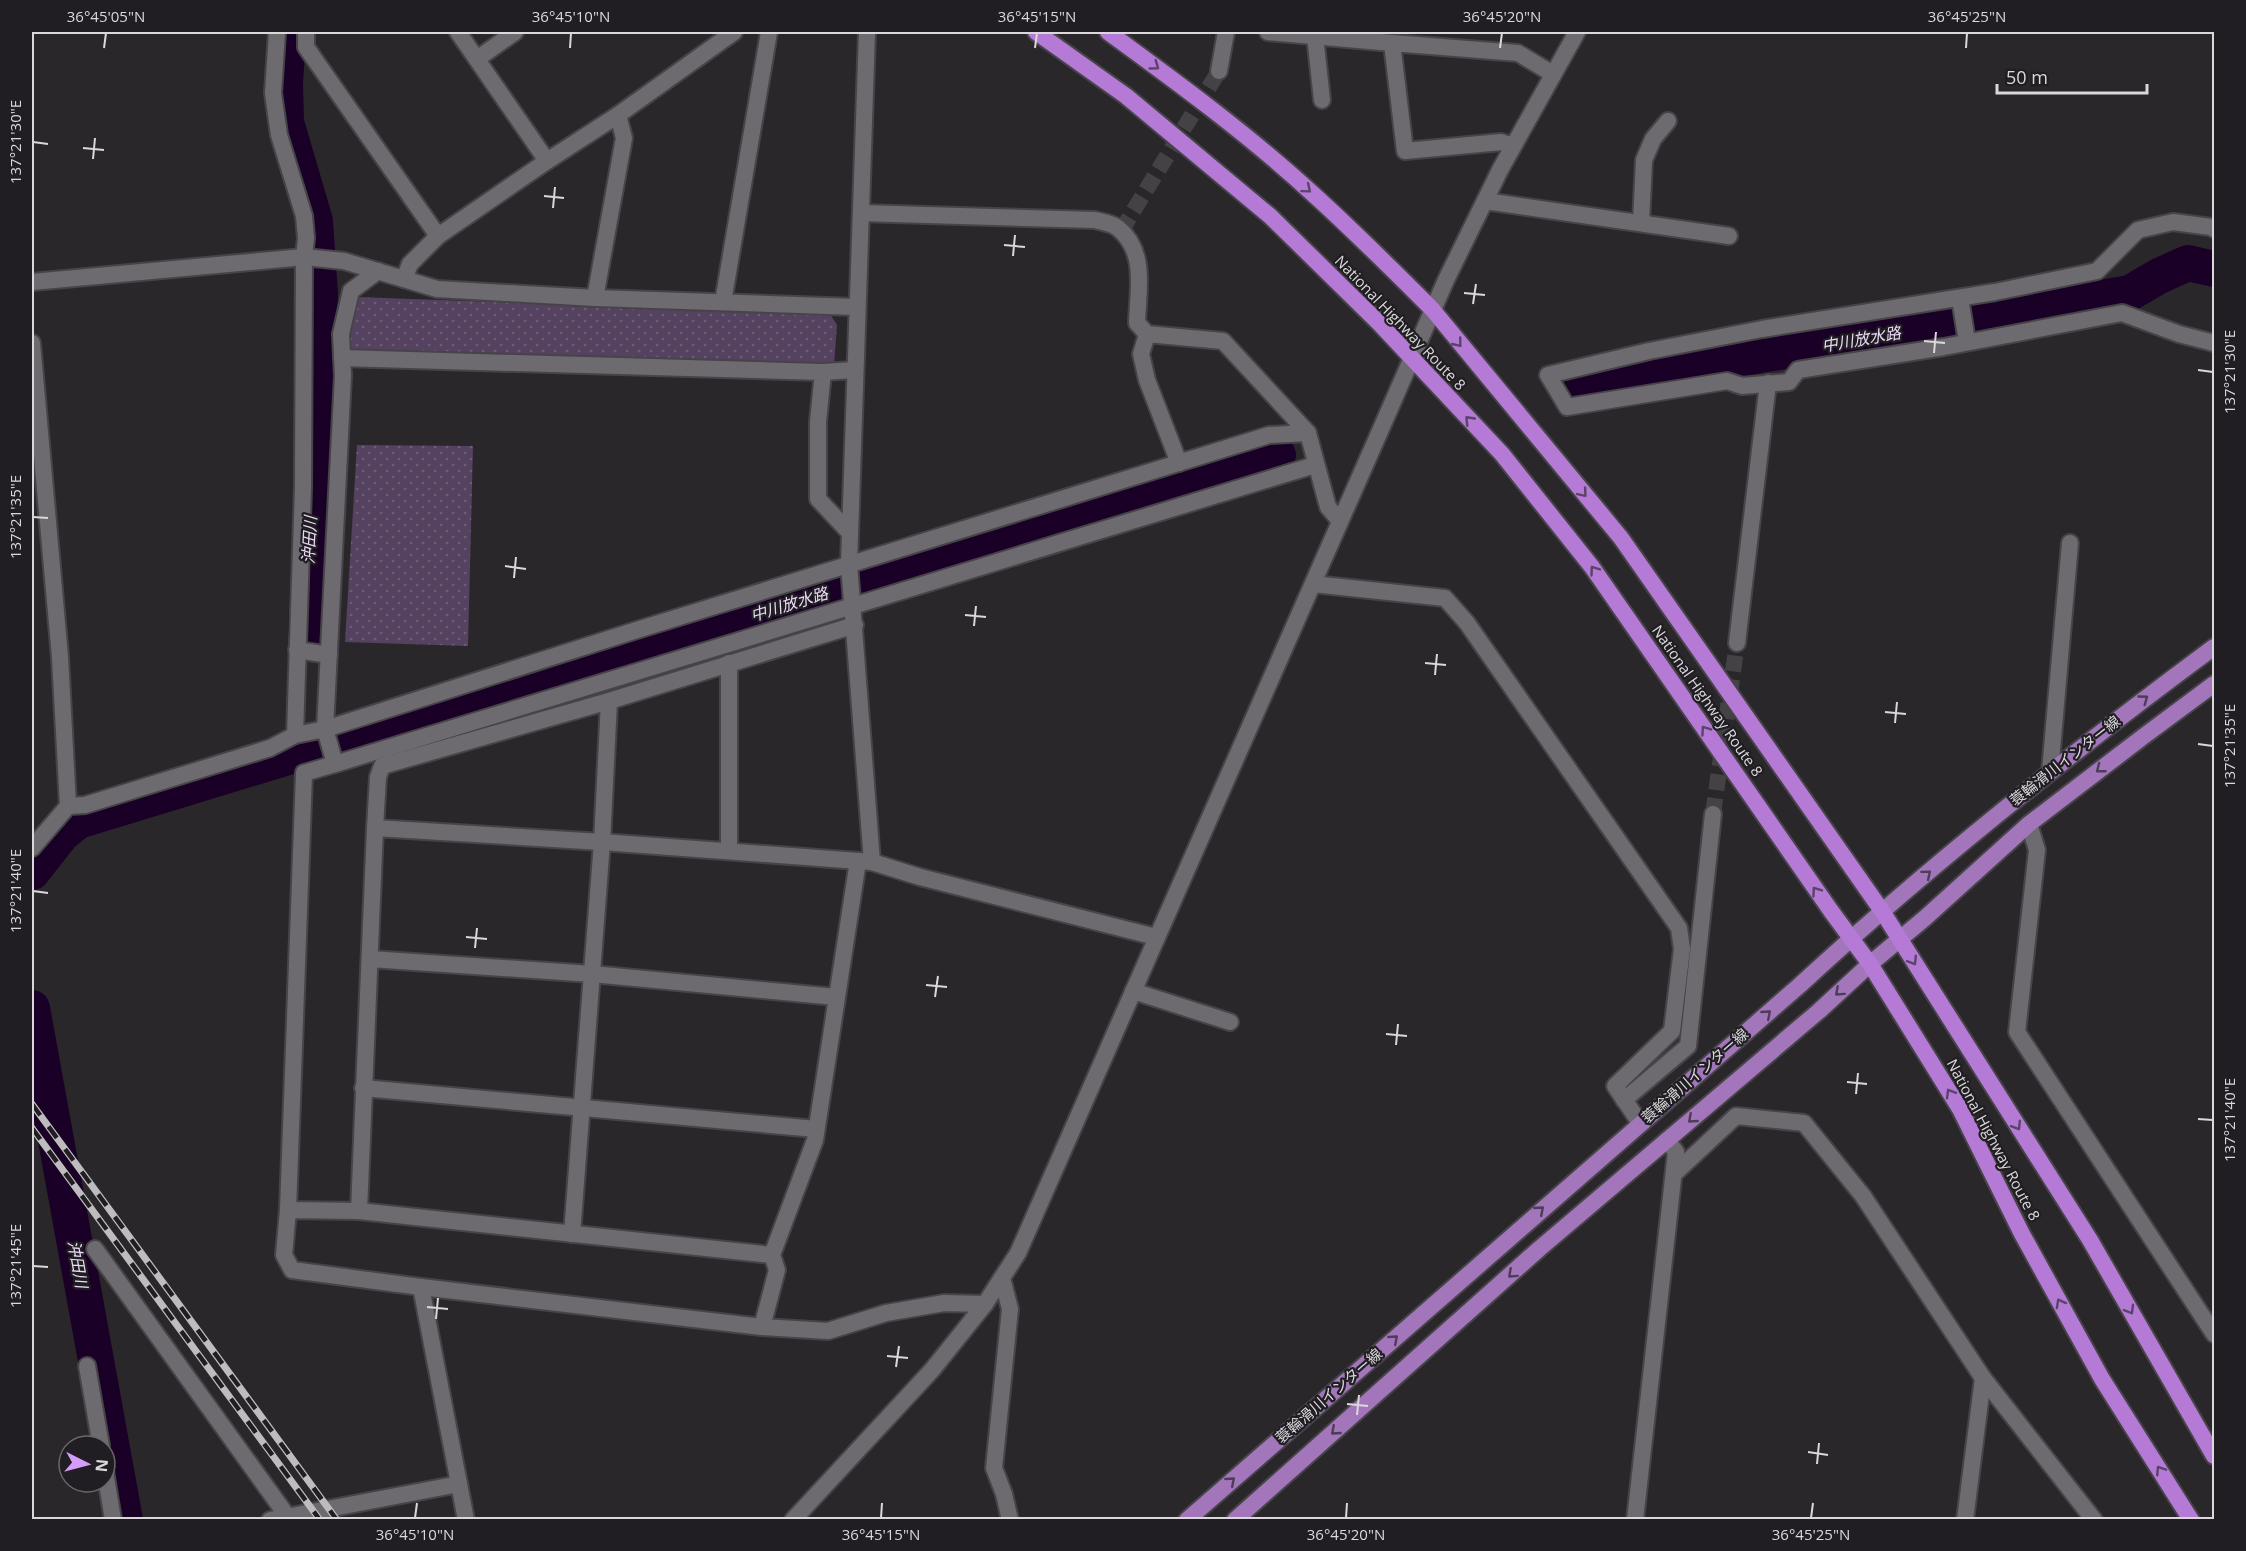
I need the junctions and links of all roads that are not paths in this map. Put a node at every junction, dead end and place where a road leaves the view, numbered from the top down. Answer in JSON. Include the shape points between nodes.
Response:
{"nodes":[{"id":1,"x":277,"y":32,"type":"edge"},
{"id":2,"x":306,"y":32,"type":"edge"},
{"id":3,"x":458,"y":32,"type":"edge"},
{"id":4,"x":515,"y":32,"type":"edge"},
{"id":5,"x":734,"y":32,"type":"edge"},
{"id":6,"x":769,"y":32,"type":"edge"},
{"id":7,"x":867,"y":32,"type":"edge"},
{"id":8,"x":1036,"y":32,"type":"edge"},
{"id":9,"x":1108,"y":32,"type":"edge"},
{"id":10,"x":1226,"y":32,"type":"edge"},
{"id":11,"x":1268,"y":32,"type":"edge"},
{"id":12,"x":1577,"y":32,"type":"edge"},
{"id":13,"x":1315,"y":36,"type":"junction"},
{"id":14,"x":1392,"y":43,"type":"junction"},
{"id":15,"x":477,"y":58,"type":"junction"},
{"id":16,"x":1219,"y":71,"type":"tunnel mouth"},
{"id":17,"x":1554,"y":74,"type":"junction"},
{"id":18,"x":1322,"y":100,"type":"dead end"},
{"id":19,"x":618,"y":115,"type":"junction"},
{"id":20,"x":1668,"y":121,"type":"dead end"},
{"id":21,"x":1513,"y":146,"type":"junction"},
{"id":22,"x":548,"y":161,"type":"junction"},
{"id":23,"x":1485,"y":201,"type":"junction"},
{"id":24,"x":861,"y":213,"type":"junction"},
{"id":25,"x":1641,"y":224,"type":"junction"},
{"id":26,"x":2214,"y":229,"type":"edge"},
{"id":27,"x":1729,"y":236,"type":"dead end"},
{"id":28,"x":438,"y":237,"type":"junction"},
{"id":29,"x":304,"y":257,"type":"junction"},
{"id":30,"x":378,"y":271,"type":"junction"},
{"id":31,"x":404,"y":279,"type":"junction"},
{"id":32,"x":32,"y":282,"type":"edge"},
{"id":33,"x":595,"y":298,"type":"junction"},
{"id":34,"x":1961,"y":299,"type":"junction"},
{"id":35,"x":723,"y":302,"type":"junction"},
{"id":36,"x":856,"y":307,"type":"junction"},
{"id":37,"x":1432,"y":309,"type":"junction"},
{"id":38,"x":1147,"y":334,"type":"junction"},
{"id":39,"x":1967,"y":342,"type":"junction"},
{"id":40,"x":32,"y":343,"type":"edge"},
{"id":41,"x":2214,"y":343,"type":"edge"},
{"id":42,"x":342,"y":358,"type":"junction"},
{"id":43,"x":1410,"y":358,"type":"junction"},
{"id":44,"x":855,"y":370,"type":"junction"},
{"id":45,"x":822,"y":372,"type":"junction"},
{"id":46,"x":1767,"y":383,"type":"junction"},
{"id":47,"x":1308,"y":433,"type":"junction"},
{"id":48,"x":1179,"y":463,"type":"junction"},
{"id":49,"x":1315,"y":465,"type":"junction"},
{"id":50,"x":1340,"y":521,"type":"junction"},
{"id":51,"x":850,"y":533,"type":"junction"},
{"id":52,"x":2070,"y":543,"type":"dead end"},
{"id":53,"x":850,"y":568,"type":"junction"},
{"id":54,"x":1312,"y":584,"type":"junction"},
{"id":55,"x":853,"y":600,"type":"junction"},
{"id":56,"x":855,"y":625,"type":"junction"},
{"id":57,"x":1737,"y":643,"type":"tunnel mouth"},
{"id":58,"x":2214,"y":647,"type":"edge"},
{"id":59,"x":297,"y":650,"type":"junction"},
{"id":60,"x":329,"y":655,"type":"junction"},
{"id":61,"x":729,"y":663,"type":"junction"},
{"id":62,"x":2214,"y":684,"type":"edge"},
{"id":63,"x":609,"y":701,"type":"junction"},
{"id":64,"x":325,"y":729,"type":"junction"},
{"id":65,"x":295,"y":735,"type":"junction"},
{"id":66,"x":335,"y":764,"type":"junction"},
{"id":67,"x":2050,"y":772,"type":"junction"},
{"id":68,"x":68,"y":806,"type":"junction"},
{"id":69,"x":1713,"y":814,"type":"tunnel mouth"},
{"id":70,"x":2030,"y":824,"type":"junction"},
{"id":71,"x":375,"y":828,"type":"junction"},
{"id":72,"x":602,"y":842,"type":"junction"},
{"id":73,"x":32,"y":848,"type":"edge"},
{"id":74,"x":729,"y":851,"type":"junction"},
{"id":75,"x":865,"y":862,"type":"junction"},
{"id":76,"x":1882,"y":911,"type":"junction"},
{"id":77,"x":1156,"y":937,"type":"junction"},
{"id":78,"x":1851,"y":938,"type":"junction"},
{"id":79,"x":1899,"y":940,"type":"junction"},
{"id":80,"x":369,"y":959,"type":"junction"},
{"id":81,"x":1870,"y":964,"type":"junction"},
{"id":82,"x":592,"y":974,"type":"junction"},
{"id":83,"x":1133,"y":991,"type":"junction"},
{"id":84,"x":836,"y":997,"type":"junction"},
{"id":85,"x":1230,"y":1022,"type":"dead end"},
{"id":86,"x":363,"y":1088,"type":"junction"},
{"id":87,"x":1624,"y":1100,"type":"junction"},
{"id":88,"x":582,"y":1107,"type":"junction"},
{"id":89,"x":1640,"y":1123,"type":"junction"},
{"id":90,"x":816,"y":1129,"type":"junction"},
{"id":91,"x":1667,"y":1140,"type":"junction"},
{"id":92,"x":1674,"y":1173,"type":"junction"},
{"id":93,"x":288,"y":1210,"type":"junction"},
{"id":94,"x":359,"y":1211,"type":"junction"},
{"id":95,"x":573,"y":1234,"type":"junction"},
{"id":96,"x":95,"y":1249,"type":"dead end"},
{"id":97,"x":772,"y":1255,"type":"junction"},
{"id":98,"x":1002,"y":1278,"type":"junction"},
{"id":99,"x":422,"y":1287,"type":"junction"},
{"id":100,"x":985,"y":1304,"type":"junction"},
{"id":101,"x":762,"y":1327,"type":"junction"},
{"id":102,"x":2214,"y":1334,"type":"edge"},
{"id":103,"x":87,"y":1366,"type":"dead end"},
{"id":104,"x":1983,"y":1378,"type":"junction"},
{"id":105,"x":99,"y":1434,"type":"edge"},
{"id":106,"x":2214,"y":1456,"type":"edge"},
{"id":107,"x":459,"y":1484,"type":"junction"},
{"id":108,"x":109,"y":1494,"type":"edge"},
{"id":109,"x":289,"y":1518,"type":"edge"},
{"id":110,"x":114,"y":1520,"type":"edge"},
{"id":111,"x":270,"y":1520,"type":"edge"},
{"id":112,"x":466,"y":1520,"type":"edge"},
{"id":113,"x":793,"y":1520,"type":"edge"},
{"id":114,"x":1010,"y":1520,"type":"edge"},
{"id":115,"x":1187,"y":1520,"type":"edge"},
{"id":116,"x":1234,"y":1520,"type":"edge"},
{"id":117,"x":1635,"y":1520,"type":"edge"},
{"id":118,"x":1965,"y":1520,"type":"edge"},
{"id":119,"x":2094,"y":1520,"type":"edge"},
{"id":120,"x":2191,"y":1520,"type":"edge"}],
"edges":[{"from":1,"to":29,"type":"street","via":[[273,93],[279,135],[304,216]]},
{"from":2,"to":28,"type":"street","via":[[306,47]]},
{"from":3,"to":15,"type":"street"},
{"from":4,"to":15,"type":"street"},
{"from":5,"to":19,"type":"street"},
{"from":6,"to":35,"type":"street"},
{"from":7,"to":24,"type":"street"},
{"from":8,"to":43,"type":"highway","name":"National Highway Route 8","via":[[1126,96],[1270,216]]},
{"from":9,"to":37,"type":"highway","name":"National Highway Route 8","one_way":true,"via":[[1189,91],[1313,193]]},
{"from":10,"to":16,"type":"street"},
{"from":11,"to":13,"type":"street"},
{"from":12,"to":17,"type":"street"},
{"from":13,"to":14,"type":"street"},
{"from":13,"to":18,"type":"street"},
{"from":14,"to":17,"type":"street","via":[[1518,53]]},
{"from":14,"to":21,"type":"street","via":[[1405,151],[1501,142]]},
{"from":15,"to":22,"type":"street"},
{"from":17,"to":21,"type":"street"},
{"from":19,"to":22,"type":"street"},
{"from":19,"to":33,"type":"street","via":[[624,138]]},
{"from":20,"to":25,"type":"street","via":[[1653,139],[1644,160]]},
{"from":21,"to":23,"type":"street"},
{"from":22,"to":28,"type":"street"},
{"from":23,"to":25,"type":"street"},
{"from":23,"to":37,"type":"street"},
{"from":24,"to":36,"type":"street"},
{"from":24,"to":38,"type":"street","via":[[1095,219],[1116,226],[1131,243],[1139,261],[1137,323]]},
{"from":25,"to":27,"type":"street"},
{"from":26,"to":34,"type":"street","via":[[2173,222],[2138,230],[2097,271]]},
{"from":28,"to":31,"type":"street","via":[[410,264]]},
{"from":29,"to":30,"type":"street","via":[[344,261]]},
{"from":29,"to":32,"type":"street"},
{"from":29,"to":59,"type":"street","via":[[303,487]]},
{"from":30,"to":31,"type":"street"},
{"from":30,"to":42,"type":"street","via":[[351,291],[341,334]]},
{"from":31,"to":33,"type":"street","via":[[437,289]]},
{"from":33,"to":35,"type":"street"},
{"from":34,"to":39,"type":"street"},
{"from":34,"to":46,"type":"street","via":[[1762,329],[1548,375],[1567,407],[1727,381],[1742,386]]},
{"from":35,"to":36,"type":"street"},
{"from":36,"to":44,"type":"street"},
{"from":37,"to":43,"type":"street"},
{"from":37,"to":76,"type":"highway","name":"National Highway Route 8","one_way":true,"via":[[1621,538]]},
{"from":38,"to":47,"type":"street","via":[[1223,340]]},
{"from":38,"to":48,"type":"street","via":[[1142,354],[1147,380]]},
{"from":39,"to":41,"type":"street","via":[[2122,314]]},
{"from":39,"to":46,"type":"street","via":[[1798,370],[1789,382]]},
{"from":40,"to":68,"type":"street","via":[[60,657]]},
{"from":42,"to":45,"type":"street"},
{"from":42,"to":60,"type":"street"},
{"from":43,"to":50,"type":"street"},
{"from":78,"to":43,"type":"highway","name":"National Highway Route 8","one_way":true,"via":[[1592,567],[1502,454]]},
{"from":44,"to":45,"type":"street"},
{"from":44,"to":51,"type":"street"},
{"from":45,"to":51,"type":"street","via":[[818,499]]},
{"from":46,"to":57,"type":"street"},
{"from":47,"to":48,"type":"street","via":[[1269,435]]},
{"from":47,"to":49,"type":"street"},
{"from":48,"to":53,"type":"street"},
{"from":49,"to":50,"type":"street","via":[[1328,507]]},
{"from":49,"to":55,"type":"street"},
{"from":50,"to":54,"type":"street"},
{"from":51,"to":53,"type":"street"},
{"from":52,"to":67,"type":"street"},
{"from":53,"to":55,"type":"street"},
{"from":53,"to":64,"type":"street"},
{"from":54,"to":77,"type":"street"},
{"from":54,"to":87,"type":"street","via":[[1445,598],[1467,623],[1679,928],[1682,949],[1672,1031],[1615,1086]]},
{"from":55,"to":56,"type":"street"},
{"from":55,"to":66,"type":"street"},
{"from":56,"to":61,"type":"street"},
{"from":56,"to":75,"type":"street"},
{"from":67,"to":58,"type":"main road","name":"蓑輪滑川インター線","one_way":true},
{"from":59,"to":60,"type":"street"},
{"from":59,"to":65,"type":"street"},
{"from":60,"to":64,"type":"street"},
{"from":61,"to":63,"type":"street"},
{"from":61,"to":74,"type":"street"},
{"from":62,"to":70,"type":"main road","name":"蓑輪滑川インター線","one_way":true},
{"from":63,"to":71,"type":"street","via":[[382,766]]},
{"from":63,"to":72,"type":"street"},
{"from":64,"to":65,"type":"street"},
{"from":64,"to":66,"type":"street"},
{"from":65,"to":68,"type":"street","via":[[270,748],[86,805]]},
{"from":66,"to":93,"type":"street","via":[[304,773]]},
{"from":76,"to":67,"type":"main road","name":"蓑輪滑川インター線","one_way":true},
{"from":68,"to":73,"type":"street"},
{"from":69,"to":87,"type":"street","via":[[1688,1046]]},
{"from":70,"to":79,"type":"main road","name":"蓑輪滑川インター線"},
{"from":70,"to":102,"type":"street","via":[[2037,850],[2017,1032]]},
{"from":71,"to":72,"type":"street"},
{"from":71,"to":80,"type":"street"},
{"from":72,"to":74,"type":"street"},
{"from":72,"to":82,"type":"street"},
{"from":74,"to":75,"type":"street"},
{"from":75,"to":77,"type":"street"},
{"from":75,"to":84,"type":"street"},
{"from":76,"to":78,"type":"main road","name":"蓑輪滑川インター線"},
{"from":76,"to":79,"type":"highway","name":"National Highway Route 8"},
{"from":77,"to":83,"type":"street"},
{"from":78,"to":81,"type":"highway","name":"National Highway Route 8"},
{"from":89,"to":78,"type":"main road","name":"蓑輪滑川インター線","one_way":true},
{"from":79,"to":81,"type":"main road","name":"蓑輪滑川インター線"},
{"from":79,"to":106,"type":"highway","name":"National Highway Route 8","one_way":true,"via":[[2090,1240]]},
{"from":80,"to":82,"type":"street"},
{"from":80,"to":86,"type":"street"},
{"from":81,"to":91,"type":"main road","name":"蓑輪滑川インター線","one_way":true},
{"from":120,"to":81,"type":"highway","name":"National Highway Route 8","one_way":true,"via":[[2102,1379],[2022,1234],[1960,1109]]},
{"from":82,"to":84,"type":"street"},
{"from":82,"to":88,"type":"street"},
{"from":83,"to":85,"type":"street"},
{"from":83,"to":98,"type":"street","via":[[1018,1253]]},
{"from":84,"to":90,"type":"street"},
{"from":86,"to":88,"type":"street"},
{"from":86,"to":94,"type":"street"},
{"from":87,"to":89,"type":"street"},
{"from":88,"to":90,"type":"street"},
{"from":88,"to":95,"type":"street"},
{"from":115,"to":89,"type":"main road","name":"蓑輪滑川インター線","one_way":true},
{"from":90,"to":97,"type":"street"},
{"from":91,"to":92,"type":"street","via":[[1676,1152]]},
{"from":91,"to":116,"type":"main road","name":"蓑輪滑川インター線","one_way":true},
{"from":92,"to":104,"type":"street","via":[[1736,1116],[1804,1123],[1863,1196]]},
{"from":92,"to":117,"type":"street"},
{"from":93,"to":94,"type":"street"},
{"from":93,"to":99,"type":"street","via":[[284,1255],[292,1270]]},
{"from":94,"to":95,"type":"street"},
{"from":95,"to":97,"type":"street"},
{"from":96,"to":109,"type":"street"},
{"from":97,"to":101,"type":"street","via":[[777,1270]]},
{"from":98,"to":100,"type":"street"},
{"from":98,"to":114,"type":"street","via":[[1010,1310],[994,1468]]},
{"from":99,"to":101,"type":"street"},
{"from":99,"to":107,"type":"street"},
{"from":100,"to":101,"type":"street","via":[[944,1303],[886,1313],[828,1330]]},
{"from":100,"to":113,"type":"street","via":[[932,1370]]},
{"from":103,"to":105,"type":"street"},
{"from":104,"to":118,"type":"street"},
{"from":104,"to":119,"type":"street"},
{"from":107,"to":109,"type":"street"},
{"from":107,"to":112,"type":"street"},
{"from":108,"to":110,"type":"street"},
{"from":109,"to":111,"type":"street"}]}
